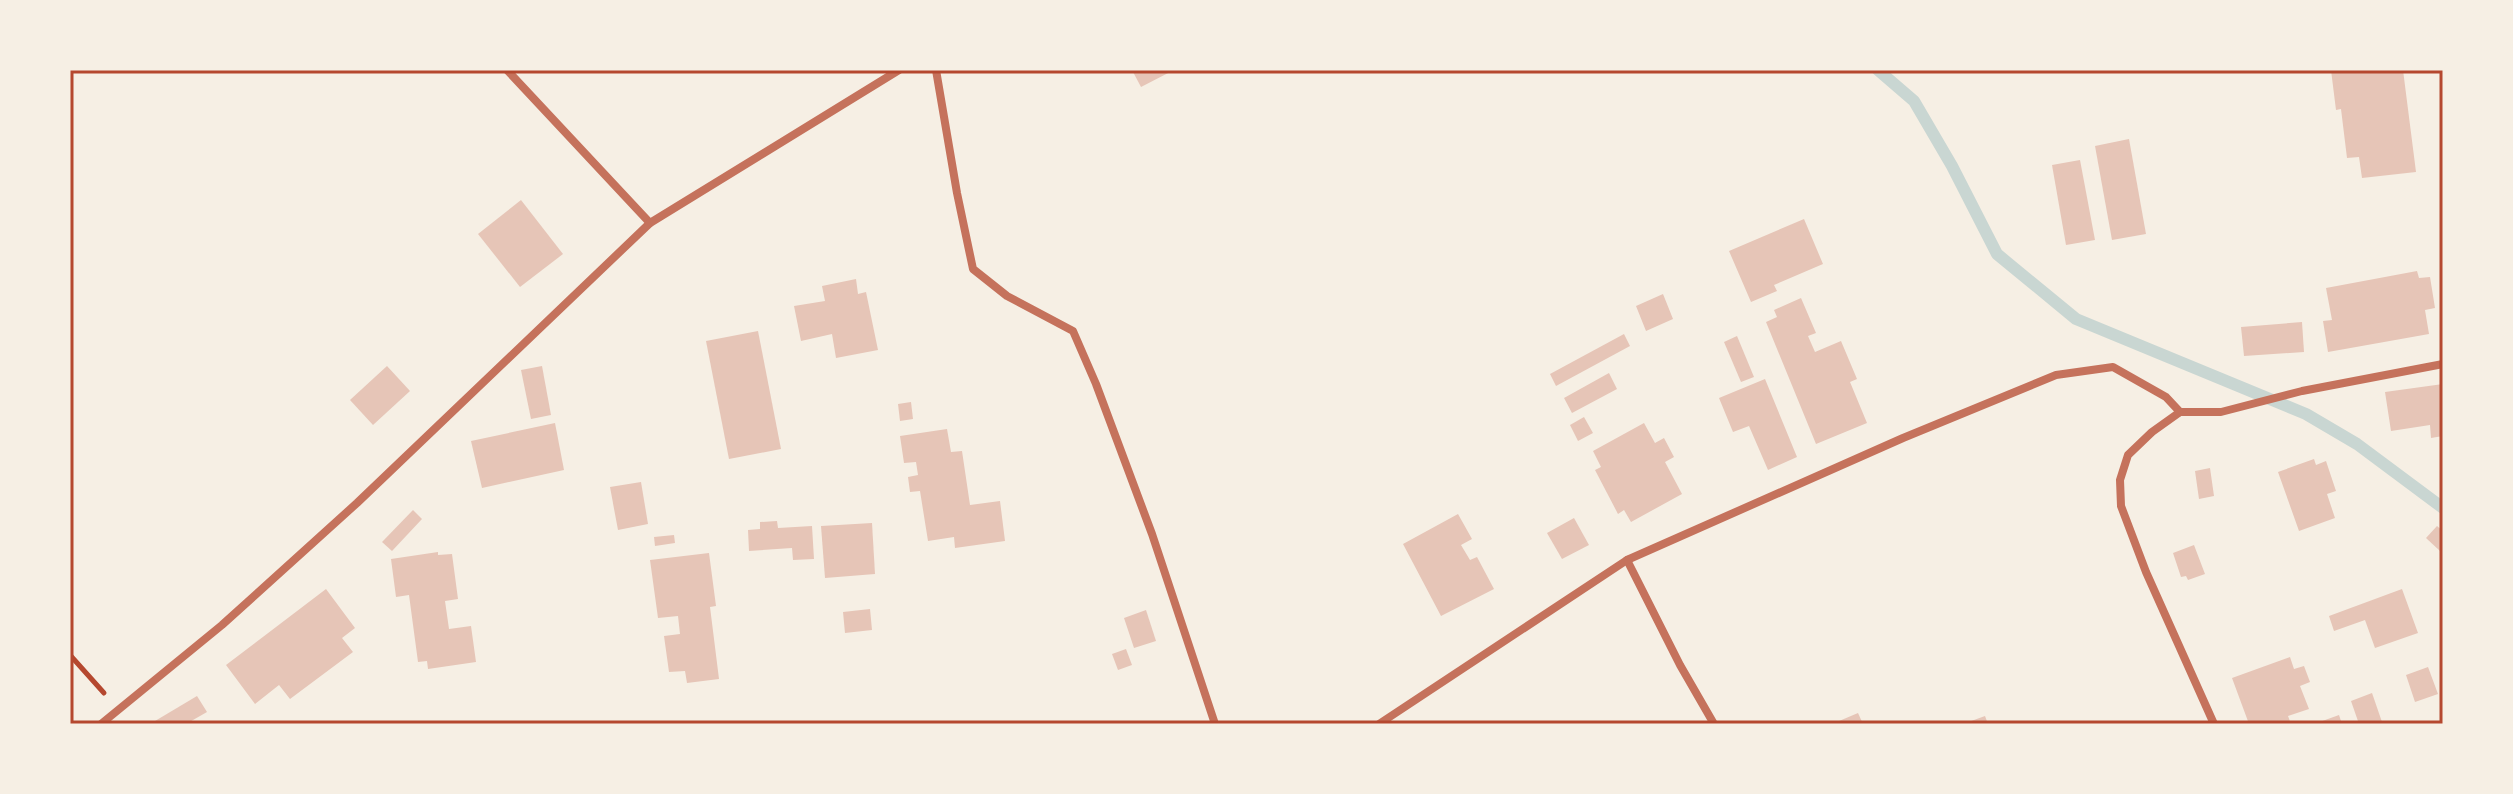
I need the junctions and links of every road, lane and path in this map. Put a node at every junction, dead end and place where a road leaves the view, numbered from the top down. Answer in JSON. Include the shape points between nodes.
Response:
{"nodes":[{"id":1,"x":507,"y":70,"type":"edge"},
{"id":2,"x":899,"y":70,"type":"edge"},
{"id":3,"x":936,"y":70,"type":"edge"},
{"id":4,"x":650,"y":223,"type":"junction"},
{"id":5,"x":2443,"y":364,"type":"edge"},
{"id":6,"x":2180,"y":412,"type":"junction"},
{"id":7,"x":1627,"y":560,"type":"junction"},
{"id":8,"x":70,"y":655,"type":"edge"},
{"id":9,"x":119,"y":709,"type":"junction"},
{"id":10,"x":101,"y":724,"type":"edge"},
{"id":11,"x":1215,"y":724,"type":"edge"},
{"id":12,"x":1379,"y":724,"type":"edge"},
{"id":13,"x":1714,"y":724,"type":"edge"},
{"id":14,"x":2214,"y":724,"type":"edge"}],
"edges":[{"from":1,"to":4,"type":"street"},
{"from":2,"to":4,"type":"street"},
{"from":3,"to":11,"type":"street","via":[[973,269],[1007,296],[1073,331],[1152,534]]},
{"from":4,"to":9,"type":"street","via":[[357,503]]},
{"from":5,"to":6,"type":"street","via":[[2221,412]]},
{"from":6,"to":7,"type":"street","via":[[2166,397],[2113,367],[2056,375]]},
{"from":6,"to":14,"type":"street","via":[[2128,455],[2120,480],[2121,506]]},
{"from":7,"to":12,"type":"street"},
{"from":7,"to":13,"type":"street"},
{"from":8,"to":9,"type":"path"},
{"from":9,"to":10,"type":"street"}]}
